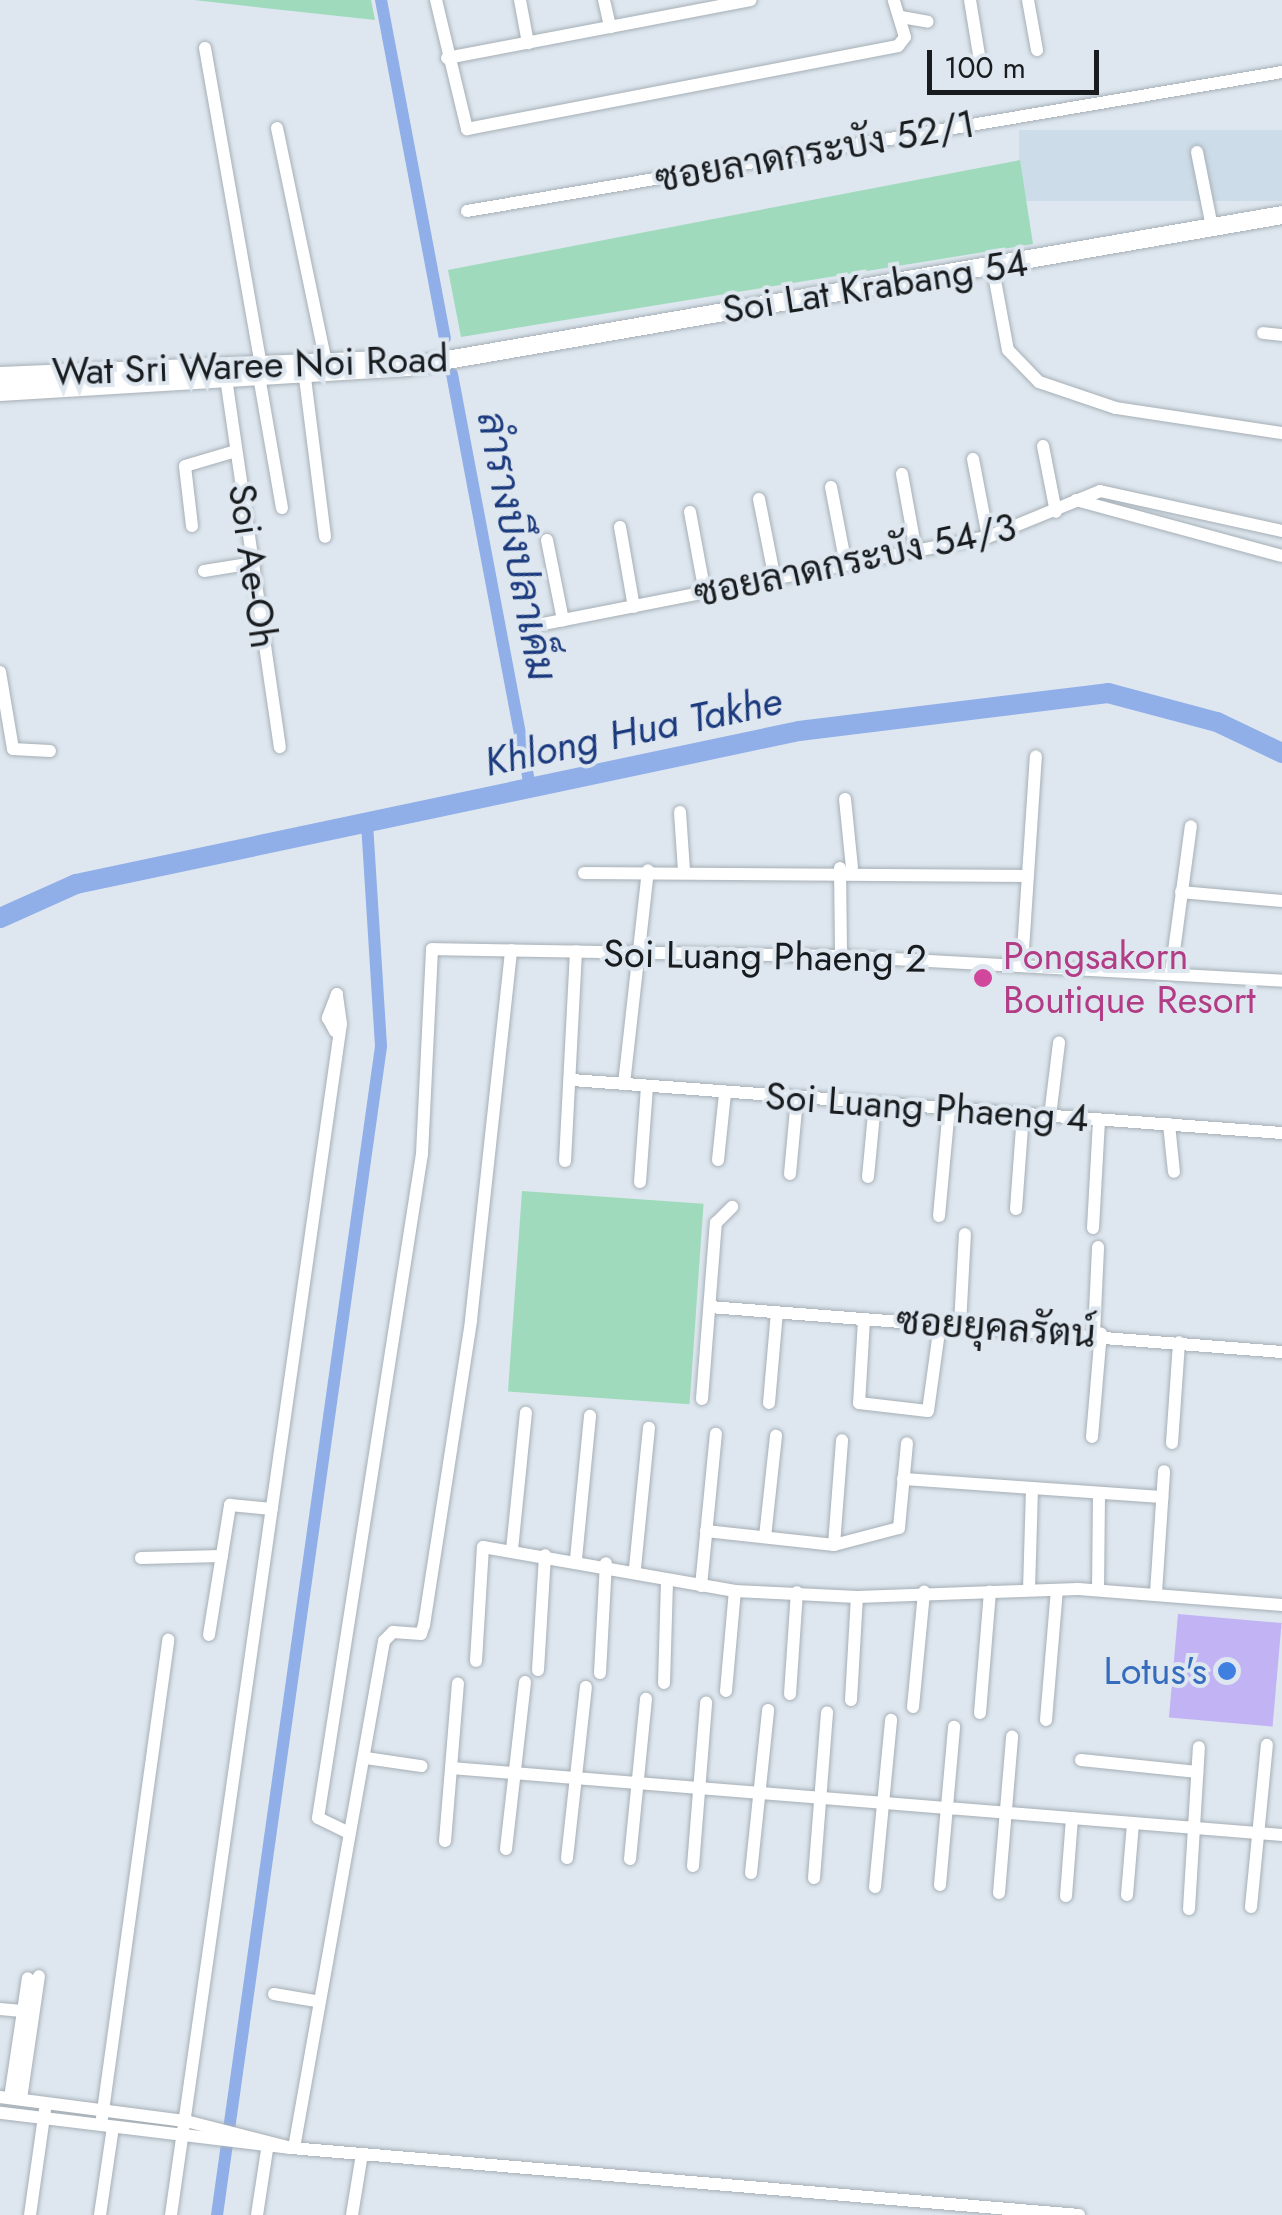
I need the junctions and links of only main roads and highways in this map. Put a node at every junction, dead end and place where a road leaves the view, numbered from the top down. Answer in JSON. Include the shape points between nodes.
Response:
{"nodes":[{"id":1,"x":1282,"y":214,"type":"edge"},
{"id":2,"x":467,"y":356,"type":"junction"},
{"id":3,"x":260,"y":374,"type":"junction"},
{"id":4,"x":0,"y":376,"type":"edge"},
{"id":5,"x":0,"y":392,"type":"edge"}],
"edges":[{"from":1,"to":2,"type":"main road","name":"Soi Lat Krabang 54"},
{"from":2,"to":3,"type":"main road","name":"Wat Sri Waree Noi Road","via":[[326,362]]},
{"from":2,"to":3,"type":"main road","name":"Wat Sri Waree Noi Road","via":[[304,378]]},
{"from":3,"to":4,"type":"main road","name":"Wat Sri Waree Noi Road"},
{"from":3,"to":5,"type":"main road","name":"Wat Sri Waree Noi Road","via":[[227,385]]}]}
